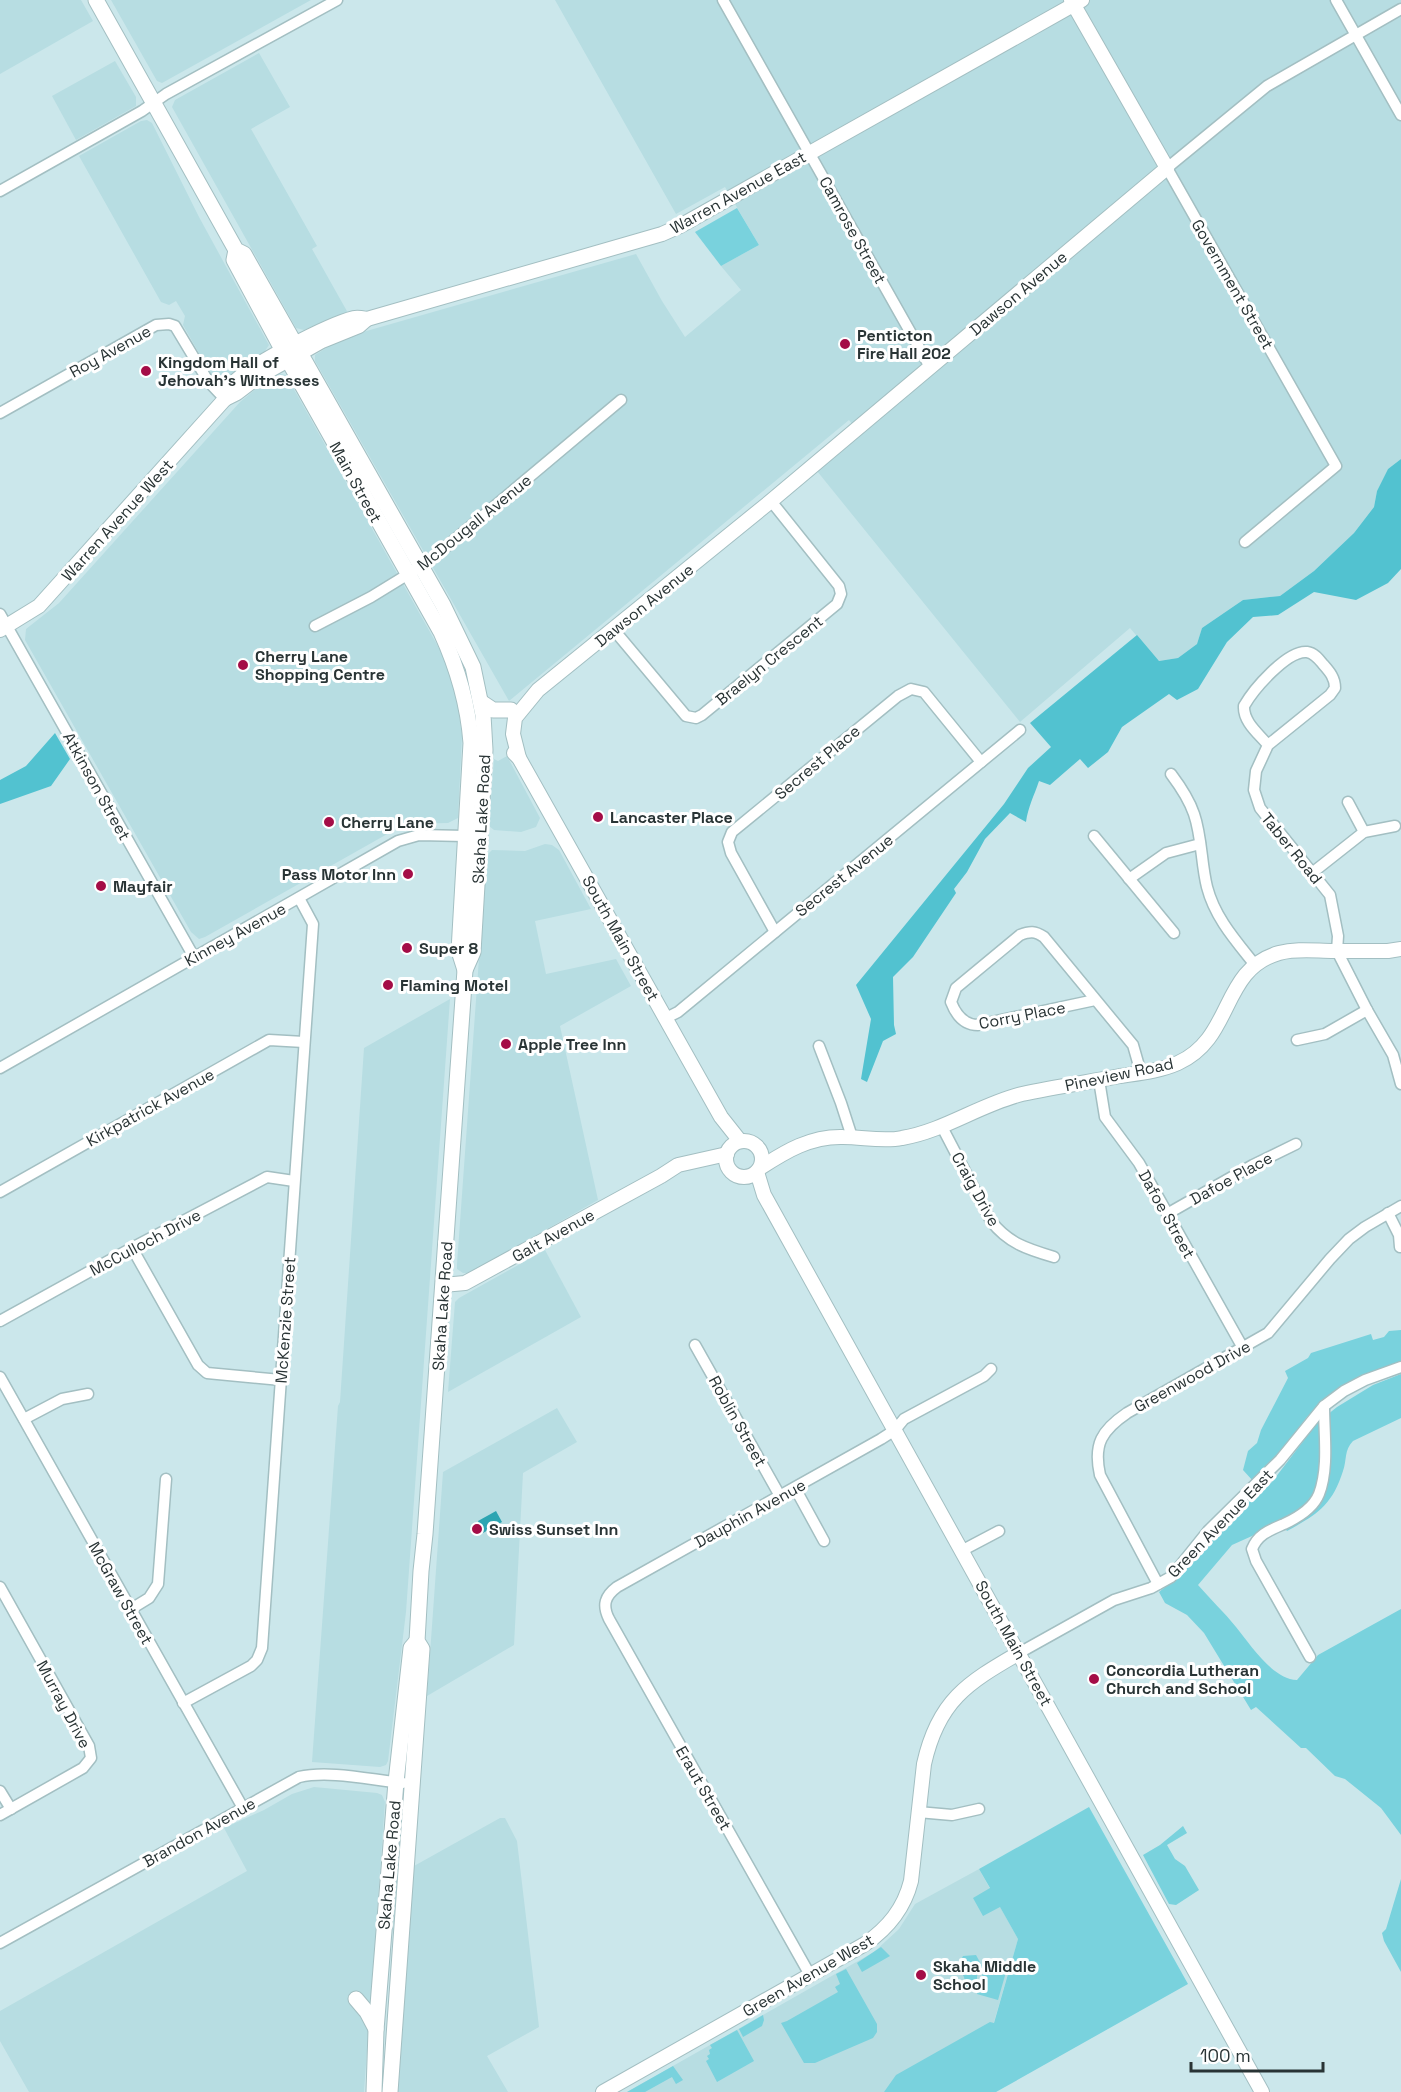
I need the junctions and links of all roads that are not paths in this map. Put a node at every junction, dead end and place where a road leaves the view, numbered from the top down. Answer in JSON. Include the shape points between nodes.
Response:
{"nodes":[{"id":1,"x":96,"y":0,"type":"edge"},
{"id":2,"x":723,"y":0,"type":"edge"},
{"id":3,"x":1336,"y":0,"type":"edge"},
{"id":4,"x":329,"y":2,"type":"edge"},
{"id":5,"x":1075,"y":2,"type":"edge"},
{"id":6,"x":1401,"y":9,"type":"edge"},
{"id":7,"x":1356,"y":35,"type":"junction"},
{"id":8,"x":153,"y":102,"type":"junction"},
{"id":9,"x":1401,"y":115,"type":"edge"},
{"id":10,"x":809,"y":153,"type":"junction"},
{"id":11,"x":1167,"y":168,"type":"junction"},
{"id":12,"x":0,"y":191,"type":"edge"},
{"id":13,"x":292,"y":352,"type":"junction"},
{"id":14,"x":930,"y":367,"type":"junction"},
{"id":15,"x":225,"y":399,"type":"junction"},
{"id":16,"x":621,"y":400,"type":"dead end"},
{"id":17,"x":0,"y":413,"type":"edge"},
{"id":18,"x":771,"y":501,"type":"junction"},
{"id":19,"x":1245,"y":542,"type":"dead end"},
{"id":20,"x":415,"y":570,"type":"junction"},
{"id":21,"x":2,"y":624,"type":"edge"},
{"id":22,"x":315,"y":626,"type":"dead end"},
{"id":23,"x":614,"y":630,"type":"junction"},
{"id":24,"x":481,"y":702,"type":"junction"},
{"id":25,"x":512,"y":714,"type":"junction"},
{"id":26,"x":469,"y":718,"type":"joint"},
{"id":27,"x":1020,"y":730,"type":"dead end"},
{"id":28,"x":1268,"y":746,"type":"junction"},
{"id":29,"x":981,"y":762,"type":"junction"},
{"id":30,"x":1171,"y":774,"type":"dead end"},
{"id":31,"x":1348,"y":802,"type":"dead end"},
{"id":32,"x":1395,"y":826,"type":"dead end"},
{"id":33,"x":1364,"y":832,"type":"junction"},
{"id":34,"x":1094,"y":836,"type":"dead end"},
{"id":35,"x":472,"y":837,"type":"junction"},
{"id":36,"x":1200,"y":844,"type":"junction"},
{"id":37,"x":1312,"y":873,"type":"junction"},
{"id":38,"x":1129,"y":879,"type":"junction"},
{"id":39,"x":299,"y":898,"type":"junction"},
{"id":40,"x":775,"y":932,"type":"junction"},
{"id":41,"x":1174,"y":933,"type":"dead end"},
{"id":42,"x":1401,"y":949,"type":"edge"},
{"id":43,"x":1337,"y":951,"type":"junction"},
{"id":44,"x":194,"y":957,"type":"junction"},
{"id":45,"x":1255,"y":965,"type":"junction"},
{"id":46,"x":1095,"y":1000,"type":"junction"},
{"id":47,"x":1367,"y":1010,"type":"junction"},
{"id":48,"x":666,"y":1018,"type":"junction"},
{"id":49,"x":1297,"y":1040,"type":"dead end"},
{"id":50,"x":304,"y":1042,"type":"junction"},
{"id":51,"x":819,"y":1046,"type":"dead end"},
{"id":52,"x":0,"y":1068,"type":"edge"},
{"id":53,"x":1141,"y":1073,"type":"junction"},
{"id":54,"x":1099,"y":1080,"type":"junction"},
{"id":55,"x":1401,"y":1084,"type":"edge"},
{"id":56,"x":941,"y":1125,"type":"junction"},
{"id":57,"x":852,"y":1137,"type":"junction"},
{"id":58,"x":1296,"y":1144,"type":"dead end"},
{"id":59,"x":757,"y":1146,"type":"junction"},
{"id":60,"x":795,"y":1147,"type":"junction"},
{"id":61,"x":731,"y":1153,"type":"junction"},
{"id":62,"x":754,"y":1172,"type":"junction"},
{"id":63,"x":294,"y":1181,"type":"junction"},
{"id":64,"x":0,"y":1192,"type":"edge"},
{"id":65,"x":1401,"y":1206,"type":"edge"},
{"id":66,"x":1388,"y":1213,"type":"junction"},
{"id":67,"x":1167,"y":1214,"type":"junction"},
{"id":68,"x":1400,"y":1247,"type":"edge"},
{"id":69,"x":132,"y":1248,"type":"junction"},
{"id":70,"x":1054,"y":1257,"type":"dead end"},
{"id":71,"x":444,"y":1269,"type":"junction"},
{"id":72,"x":470,"y":1281,"type":"junction"},
{"id":73,"x":443,"y":1285,"type":"junction"},
{"id":74,"x":0,"y":1322,"type":"edge"},
{"id":75,"x":695,"y":1345,"type":"dead end"},
{"id":76,"x":1243,"y":1348,"type":"junction"},
{"id":77,"x":1401,"y":1367,"type":"edge"},
{"id":78,"x":991,"y":1369,"type":"dead end"},
{"id":79,"x":0,"y":1377,"type":"edge"},
{"id":80,"x":280,"y":1380,"type":"junction"},
{"id":81,"x":88,"y":1394,"type":"dead end"},
{"id":82,"x":1324,"y":1406,"type":"junction"},
{"id":83,"x":24,"y":1419,"type":"junction"},
{"id":84,"x":895,"y":1430,"type":"junction"},
{"id":85,"x":166,"y":1479,"type":"dead end"},
{"id":86,"x":795,"y":1488,"type":"junction"},
{"id":87,"x":780,"y":1496,"type":"junction"},
{"id":88,"x":999,"y":1531,"type":"dead end"},
{"id":89,"x":824,"y":1541,"type":"dead end"},
{"id":90,"x":963,"y":1550,"type":"junction"},
{"id":91,"x":1158,"y":1584,"type":"junction"},
{"id":92,"x":0,"y":1587,"type":"edge"},
{"id":93,"x":606,"y":1598,"type":"joint"},
{"id":94,"x":131,"y":1609,"type":"junction"},
{"id":95,"x":417,"y":1641,"type":"junction"},
{"id":96,"x":1019,"y":1653,"type":"junction"},
{"id":97,"x":1310,"y":1657,"type":"dead end"},
{"id":98,"x":183,"y":1703,"type":"junction"},
{"id":99,"x":396,"y":1782,"type":"junction"},
{"id":100,"x":412,"y":1784,"type":"junction"},
{"id":101,"x":0,"y":1791,"type":"edge"},
{"id":102,"x":243,"y":1808,"type":"junction"},
{"id":103,"x":11,"y":1809,"type":"junction"},
{"id":104,"x":978,"y":1809,"type":"dead end"},
{"id":105,"x":918,"y":1812,"type":"junction"},
{"id":106,"x":0,"y":1815,"type":"edge"},
{"id":107,"x":404,"y":1902,"type":"junction"},
{"id":108,"x":0,"y":1943,"type":"edge"},
{"id":109,"x":810,"y":1975,"type":"junction"},
{"id":110,"x":356,"y":2000,"type":"dead end"},
{"id":111,"x":378,"y":2001,"type":"junction"},
{"id":112,"x":376,"y":2030,"type":"junction"},
{"id":113,"x":374,"y":2092,"type":"edge"},
{"id":114,"x":388,"y":2092,"type":"edge"},
{"id":115,"x":603,"y":2092,"type":"edge"},
{"id":116,"x":1262,"y":2092,"type":"edge"}],
"edges":[{"from":1,"to":8,"type":"main road","name":"Main Street"},
{"from":2,"to":10,"type":"street","name":"Camrose Street"},
{"from":3,"to":7,"type":"street"},
{"from":4,"to":8,"type":"street"},
{"from":5,"to":10,"type":"street","name":"Warren Avenue East"},
{"from":5,"to":11,"type":"street","name":"Government Street"},
{"from":6,"to":7,"type":"street","name":"Dawson Avenue"},
{"from":7,"to":9,"type":"street"},
{"from":7,"to":11,"type":"street","name":"Dawson Avenue","via":[[1267,86]]},
{"from":8,"to":12,"type":"street"},
{"from":8,"to":13,"type":"main road","name":"Main Street","via":[[236,250],[244,254]]},
{"from":10,"to":13,"type":"street","name":"Warren Avenue East","via":[[662,234],[367,319],[359,326]]},
{"from":10,"to":14,"type":"street","name":"Camrose Street"},
{"from":11,"to":14,"type":"street","name":"Dawson Avenue"},
{"from":11,"to":19,"type":"street","name":"Government Street","via":[[1336,466]]},
{"from":13,"to":15,"type":"street","name":"Warren Avenue West"},
{"from":13,"to":20,"type":"main road","name":"Main Street"},
{"from":14,"to":18,"type":"street","name":"Dawson Avenue"},
{"from":15,"to":17,"type":"street","name":"Roy Avenue","via":[[208,381],[175,326],[163,323]]},
{"from":15,"to":21,"type":"street","name":"Warren Avenue West","via":[[39,606]]},
{"from":16,"to":20,"type":"street","name":"McDougall Avenue"},
{"from":18,"to":23,"type":"street","name":"Dawson Avenue"},
{"from":18,"to":23,"type":"street","name":"Braelyn Crescent","via":[[839,586],[841,594],[837,604],[742,683],[702,715],[686,716]]},
{"from":20,"to":22,"type":"street","name":"McDougall Avenue"},
{"from":20,"to":24,"type":"main road","name":"Main Street","via":[[443,605],[465,650]]},
{"from":20,"to":26,"type":"main road","name":"Main Street","via":[[454,659]]},
{"from":21,"to":44,"type":"street","name":"Atkinson Street"},
{"from":23,"to":25,"type":"street","name":"Dawson Avenue","via":[[538,690],[524,696]]},
{"from":24,"to":25,"type":"main road","via":[[493,711]]},
{"from":24,"to":35,"type":"main road","name":"Skaha Lake Road","via":[[485,750]]},
{"from":25,"to":48,"type":"street","name":"South Main Street","via":[[506,733],[511,750]]},
{"from":26,"to":35,"type":"main road","name":"Skaha Lake Road"},
{"from":27,"to":29,"type":"street","name":"Secrest Avenue"},
{"from":28,"to":28,"type":"street","name":"Taber Road","via":[[1335,688],[1333,675],[1317,656],[1298,653],[1270,672],[1244,706],[1246,720]]},
{"from":28,"to":37,"type":"street","name":"Taber Road","via":[[1256,771],[1254,789],[1260,808]]},
{"from":29,"to":40,"type":"street","name":"Secrest Avenue"},
{"from":29,"to":40,"type":"street","name":"Secrest Place","via":[[924,692],[911,689],[889,702],[732,832],[731,853]]},
{"from":30,"to":36,"type":"street","via":[[1194,813]]},
{"from":31,"to":33,"type":"street"},
{"from":32,"to":33,"type":"street"},
{"from":33,"to":37,"type":"street"},
{"from":34,"to":38,"type":"street"},
{"from":35,"to":39,"type":"street","name":"Kinney Avenue","via":[[409,837]]},
{"from":35,"to":71,"type":"main road","name":"Skaha Lake Road","via":[[459,951],[465,970]]},
{"from":36,"to":38,"type":"street","via":[[1166,853]]},
{"from":36,"to":45,"type":"street","via":[[1213,906]]},
{"from":37,"to":43,"type":"street","name":"Taber Road","via":[[1330,896]]},
{"from":38,"to":41,"type":"street"},
{"from":39,"to":44,"type":"street","name":"Kinney Avenue"},
{"from":39,"to":50,"type":"street","name":"McKenzie Street","via":[[313,924]]},
{"from":40,"to":48,"type":"street","name":"Secrest Avenue"},
{"from":42,"to":43,"type":"street","name":"Pineview Road"},
{"from":43,"to":45,"type":"street","name":"Pineview Road","via":[[1287,951]]},
{"from":43,"to":47,"type":"street"},
{"from":44,"to":52,"type":"street","name":"Kinney Avenue"},
{"from":45,"to":53,"type":"street","name":"Pineview Road","via":[[1238,984],[1220,1024],[1202,1046],[1180,1062]]},
{"from":46,"to":46,"type":"street","name":"Corry Place","via":[[1044,937],[1029,931],[956,988],[951,1002],[963,1021],[978,1025]]},
{"from":46,"to":53,"type":"street","name":"Corry Place","via":[[1133,1045]]},
{"from":47,"to":49,"type":"street","via":[[1325,1034]]},
{"from":47,"to":55,"type":"street","via":[[1393,1055]]},
{"from":48,"to":61,"type":"street","name":"South Main Street","via":[[721,1117]]},
{"from":50,"to":63,"type":"street","name":"McKenzie Street"},
{"from":50,"to":64,"type":"street","name":"Kirkpatrick Avenue","via":[[269,1040]]},
{"from":51,"to":57,"type":"street"},
{"from":53,"to":54,"type":"street","name":"Pineview Road"},
{"from":54,"to":56,"type":"street","name":"Pineview Road","via":[[1009,1098]]},
{"from":54,"to":67,"type":"street","name":"Dafoe Street","via":[[1105,1117],[1139,1163]]},
{"from":56,"to":57,"type":"street","name":"Pineview Road","via":[[899,1139]]},
{"from":56,"to":70,"type":"street","name":"Craig Drive","via":[[1002,1235],[1027,1249]]},
{"from":57,"to":60,"type":"street","name":"Pineview Road","via":[[826,1137]]},
{"from":58,"to":67,"type":"street","name":"Dafoe Place"},
{"from":59,"to":60,"type":"street","name":"Pineview Road"},
{"from":59,"to":61,"type":"street","via":[[749,1142]]},
{"from":59,"to":62,"type":"street","via":[[763,1159]]},
{"from":60,"to":62,"type":"street","name":"Pineview Road"},
{"from":61,"to":62,"type":"street","via":[[735,1175]]},
{"from":61,"to":72,"type":"street","name":"Galt Avenue","via":[[678,1165]]},
{"from":62,"to":84,"type":"street","name":"South Main Street"},
{"from":63,"to":69,"type":"street","name":"McCulloch Drive","via":[[267,1177]]},
{"from":63,"to":80,"type":"street","name":"McKenzie Street"},
{"from":65,"to":66,"type":"street","name":"Greenwood Drive"},
{"from":66,"to":68,"type":"street","via":[[1399,1235]]},
{"from":66,"to":76,"type":"street","name":"Greenwood Drive","via":[[1349,1239],[1268,1333]]},
{"from":67,"to":76,"type":"street","name":"Dafoe Street"},
{"from":69,"to":74,"type":"street","name":"McCulloch Drive"},
{"from":69,"to":80,"type":"street","via":[[198,1365],[207,1373]]},
{"from":71,"to":72,"type":"street","via":[[454,1277]]},
{"from":71,"to":73,"type":"main road","name":"Skaha Lake Road"},
{"from":72,"to":73,"type":"street","name":"Galt Avenue"},
{"from":73,"to":95,"type":"main road","name":"Skaha Lake Road"},
{"from":75,"to":87,"type":"street","name":"Roblin Street"},
{"from":76,"to":91,"type":"street","name":"Greenwood Drive","via":[[1127,1413],[1108,1426],[1101,1439],[1096,1457],[1100,1475]]},
{"from":77,"to":82,"type":"street","name":"Green Avenue East","via":[[1365,1380]]},
{"from":78,"to":84,"type":"street","name":"Dauphin Avenue","via":[[904,1419]]},
{"from":79,"to":83,"type":"street","name":"McGraw Street"},
{"from":80,"to":98,"type":"street","name":"McKenzie Street","via":[[260,1654],[251,1666]]},
{"from":81,"to":83,"type":"street","via":[[62,1399]]},
{"from":82,"to":91,"type":"street","name":"Green Avenue East","via":[[1266,1475],[1208,1531],[1171,1577]]},
{"from":82,"to":97,"type":"street","via":[[1324,1463],[1318,1496],[1300,1516],[1264,1533],[1252,1549]]},
{"from":83,"to":94,"type":"street","name":"McGraw Street"},
{"from":84,"to":86,"type":"street","name":"Dauphin Avenue"},
{"from":84,"to":90,"type":"street","name":"South Main Street"},
{"from":85,"to":94,"type":"street","via":[[158,1584],[149,1598]]},
{"from":86,"to":87,"type":"street","name":"Dauphin Avenue"},
{"from":86,"to":89,"type":"street"},
{"from":87,"to":93,"type":"street","name":"Dauphin Avenue","via":[[617,1587]]},
{"from":88,"to":90,"type":"street"},
{"from":90,"to":96,"type":"street","name":"South Main Street"},
{"from":91,"to":96,"type":"street","name":"Green Avenue East","via":[[1114,1600]]},
{"from":92,"to":103,"type":"street","name":"Murray Drive","via":[[88,1744],[91,1758],[83,1768]]},
{"from":93,"to":109,"type":"street","name":"Eraut Street","via":[[609,1619]]},
{"from":94,"to":98,"type":"street","name":"McGraw Street"},
{"from":95,"to":99,"type":"main road","name":"Skaha Lake Road","via":[[411,1648]]},
{"from":95,"to":100,"type":"main road","name":"Skaha Lake Road","via":[[422,1649]]},
{"from":96,"to":105,"type":"street","name":"Green Avenue West","via":[[973,1681],[946,1709],[928,1747]]},
{"from":96,"to":116,"type":"street","name":"South Main Street"},
{"from":98,"to":102,"type":"street","name":"McGraw Street"},
{"from":99,"to":100,"type":"street","name":"Brandon Avenue"},
{"from":99,"to":102,"type":"street","name":"Brandon Avenue","via":[[307,1775]]},
{"from":99,"to":111,"type":"main road","name":"Skaha Lake Road"},
{"from":100,"to":107,"type":"main road","name":"Skaha Lake Road"},
{"from":101,"to":103,"type":"street"},
{"from":102,"to":108,"type":"street","name":"Brandon Avenue"},
{"from":103,"to":106,"type":"street","name":"Murray Drive"},
{"from":104,"to":105,"type":"street","via":[[952,1815]]},
{"from":105,"to":109,"type":"street","name":"Green Avenue West","via":[[911,1881],[897,1914],[865,1944]]},
{"from":107,"to":111,"type":"main road","via":[[394,1923],[389,1981]]},
{"from":107,"to":114,"type":"main road","name":"Skaha Lake Road"},
{"from":109,"to":115,"type":"street","name":"Green Avenue West"},
{"from":110,"to":112,"type":"main road","via":[[368,2012]]},
{"from":111,"to":112,"type":"main road","name":"Skaha Lake Road"},
{"from":111,"to":114,"type":"main road","via":[[387,2011],[384,2051]]},
{"from":112,"to":113,"type":"main road","name":"Skaha Lake Road"}]}
